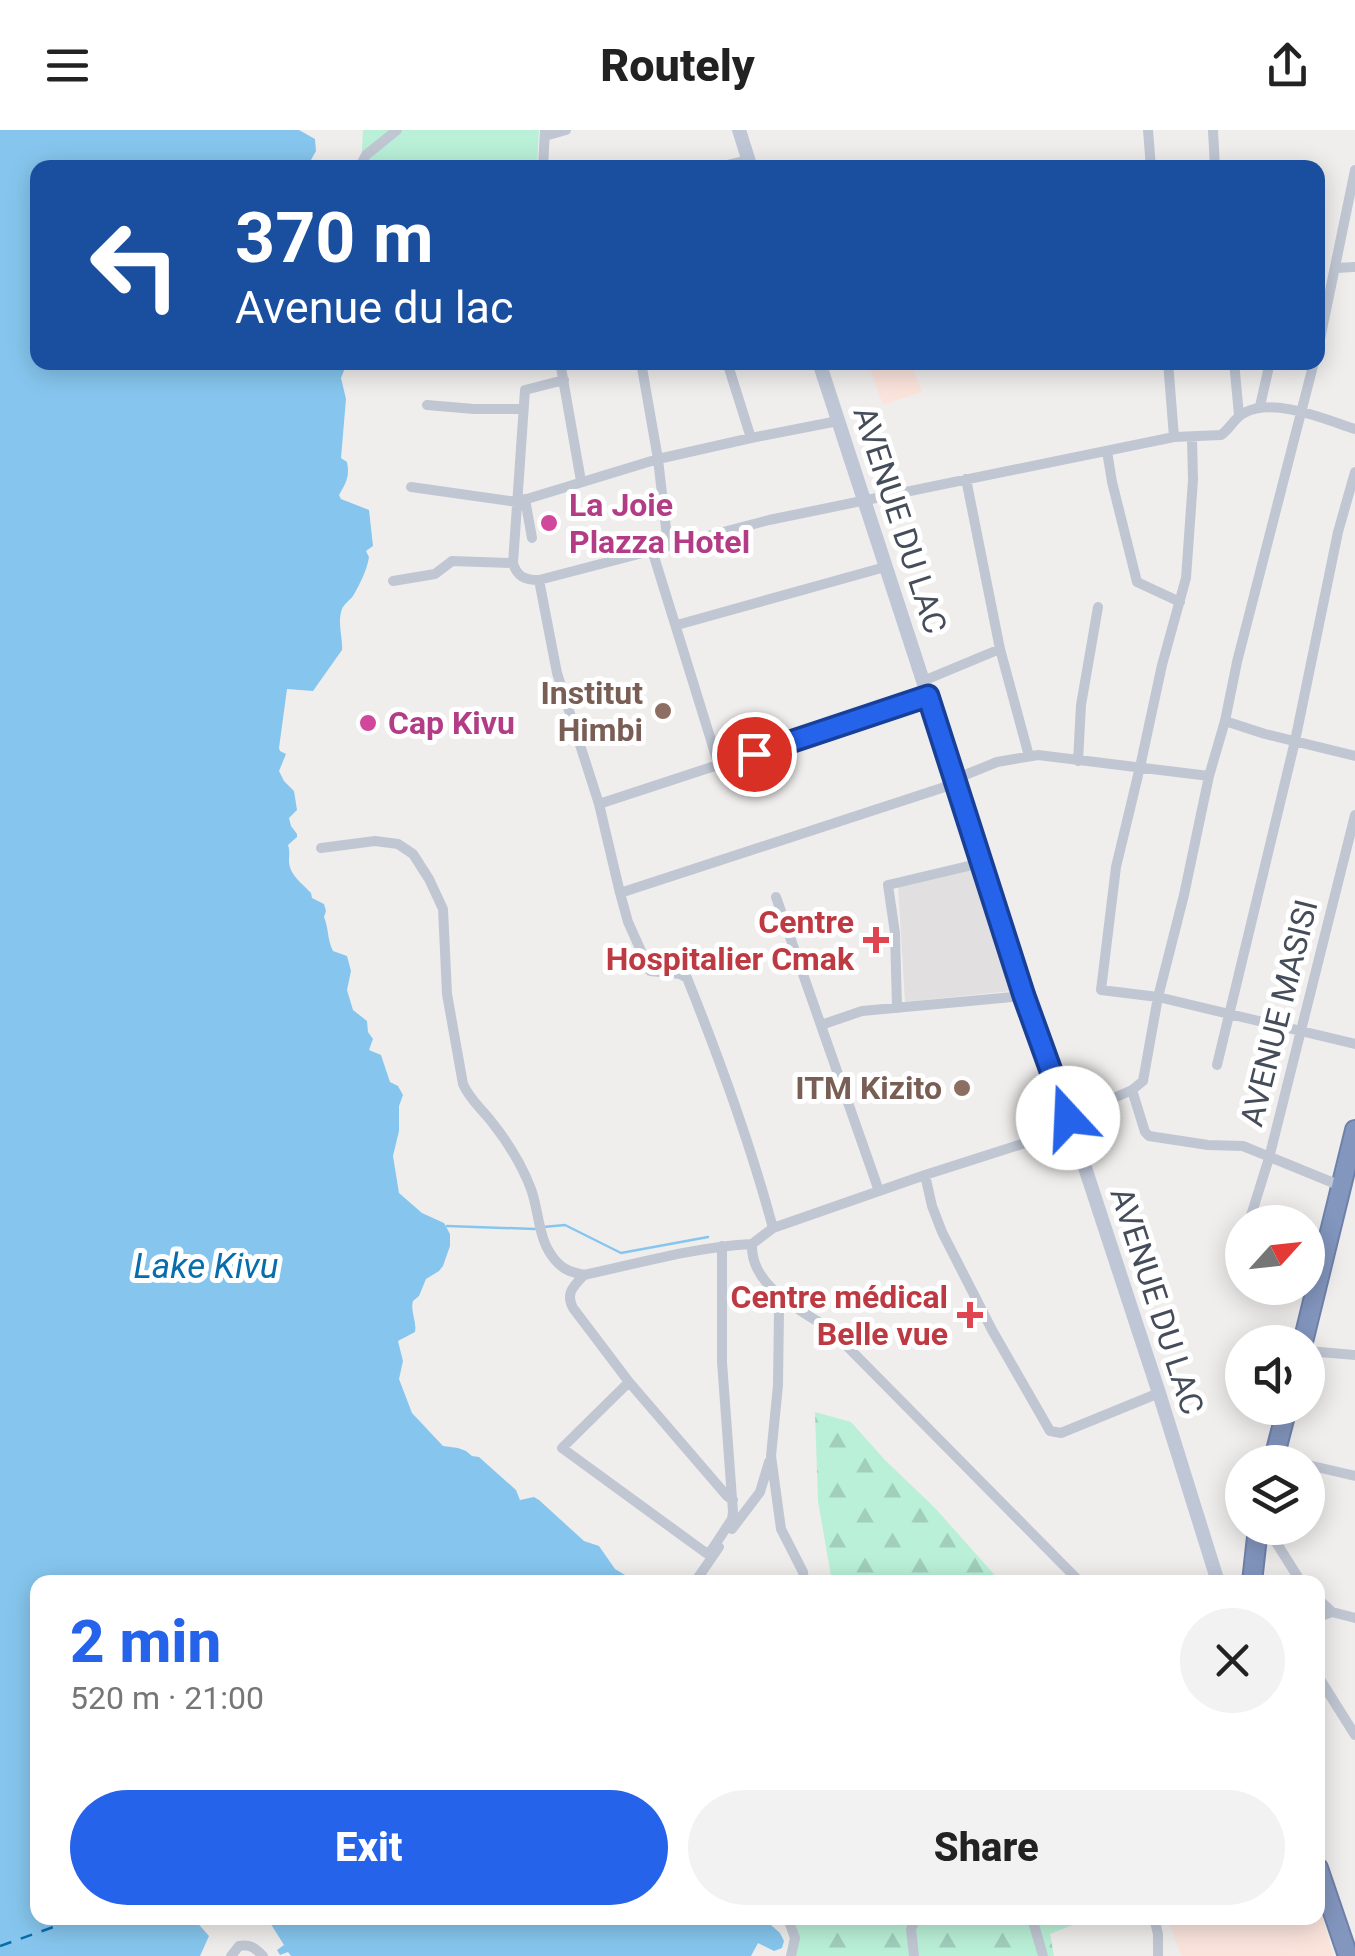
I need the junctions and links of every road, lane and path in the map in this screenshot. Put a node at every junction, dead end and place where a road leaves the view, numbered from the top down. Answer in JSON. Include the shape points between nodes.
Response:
{"nodes":[{"id":1,"x":566,"y":130,"type":"edge"},
{"id":2,"x":739,"y":130,"type":"edge"},
{"id":3,"x":1148,"y":130,"type":"edge"},
{"id":4,"x":1213,"y":130,"type":"edge"},
{"id":5,"x":390,"y":132,"type":"edge"},
{"id":6,"x":545,"y":133,"type":"edge"},
{"id":7,"x":363,"y":160,"type":"edge"},
{"id":8,"x":544,"y":160,"type":"edge"},
{"id":9,"x":749,"y":160,"type":"edge"},
{"id":10,"x":1150,"y":160,"type":"edge"},
{"id":11,"x":1215,"y":160,"type":"edge"},
{"id":12,"x":1355,"y":170,"type":"edge"},
{"id":13,"x":1355,"y":267,"type":"edge"},
{"id":14,"x":1336,"y":268,"type":"junction"},
{"id":15,"x":1325,"y":317,"type":"edge"},
{"id":16,"x":562,"y":370,"type":"edge"},
{"id":17,"x":642,"y":370,"type":"edge"},
{"id":18,"x":730,"y":370,"type":"edge"},
{"id":19,"x":821,"y":370,"type":"edge"},
{"id":20,"x":1169,"y":370,"type":"edge"},
{"id":21,"x":1235,"y":370,"type":"edge"},
{"id":22,"x":1268,"y":370,"type":"edge"},
{"id":23,"x":1312,"y":370,"type":"edge"},
{"id":24,"x":564,"y":380,"type":"junction"},
{"id":25,"x":427,"y":406,"type":"dead end"},
{"id":26,"x":1260,"y":406,"type":"junction"},
{"id":27,"x":524,"y":409,"type":"junction"},
{"id":28,"x":1301,"y":412,"type":"junction"},
{"id":29,"x":1239,"y":414,"type":"junction"},
{"id":30,"x":838,"y":421,"type":"junction"},
{"id":31,"x":1355,"y":428,"type":"edge"},
{"id":32,"x":1174,"y":437,"type":"junction"},
{"id":33,"x":751,"y":438,"type":"junction"},
{"id":34,"x":1192,"y":438,"type":"junction"},
{"id":35,"x":1106,"y":451,"type":"junction"},
{"id":36,"x":658,"y":459,"type":"junction"},
{"id":37,"x":1355,"y":472,"type":"edge"},
{"id":38,"x":966,"y":479,"type":"junction"},
{"id":39,"x":581,"y":481,"type":"junction"},
{"id":40,"x":411,"y":487,"type":"dead end"},
{"id":41,"x":521,"y":500,"type":"junction"},
{"id":42,"x":865,"y":500,"type":"junction"},
{"id":43,"x":532,"y":538,"type":"dead end"},
{"id":44,"x":668,"y":546,"type":"junction"},
{"id":45,"x":652,"y":550,"type":"junction"},
{"id":46,"x":513,"y":563,"type":"junction"},
{"id":47,"x":885,"y":567,"type":"junction"},
{"id":48,"x":539,"y":580,"type":"junction"},
{"id":49,"x":394,"y":581,"type":"dead end"},
{"id":50,"x":1180,"y":602,"type":"junction"},
{"id":51,"x":1098,"y":606,"type":"dead end"},
{"id":52,"x":677,"y":625,"type":"junction"},
{"id":53,"x":1000,"y":649,"type":"junction"},
{"id":54,"x":926,"y":688,"type":"junction"},
{"id":55,"x":1225,"y":720,"type":"junction"},
{"id":56,"x":1295,"y":741,"type":"junction"},
{"id":57,"x":1029,"y":756,"type":"junction"},
{"id":58,"x":1355,"y":756,"type":"edge"},
{"id":59,"x":1078,"y":760,"type":"junction"},
{"id":60,"x":719,"y":766,"type":"junction"},
{"id":61,"x":1140,"y":767,"type":"junction"},
{"id":62,"x":1210,"y":776,"type":"junction"},
{"id":63,"x":956,"y":781,"type":"junction"},
{"id":64,"x":599,"y":804,"type":"junction"},
{"id":65,"x":1355,"y":815,"type":"edge"},
{"id":66,"x":321,"y":848,"type":"dead end"},
{"id":67,"x":981,"y":863,"type":"junction"},
{"id":68,"x":620,"y":893,"type":"junction"},
{"id":69,"x":776,"y":896,"type":"dead end"},
{"id":70,"x":1024,"y":996,"type":"junction"},
{"id":71,"x":1158,"y":997,"type":"junction"},
{"id":72,"x":897,"y":1008,"type":"junction"},
{"id":73,"x":1229,"y":1013,"type":"junction"},
{"id":74,"x":821,"y":1025,"type":"junction"},
{"id":75,"x":1301,"y":1031,"type":"junction"},
{"id":76,"x":1355,"y":1044,"type":"edge"},
{"id":77,"x":1217,"y":1065,"type":"dead end"},
{"id":78,"x":1132,"y":1090,"type":"junction"},
{"id":79,"x":1070,"y":1123,"type":"junction"},
{"id":80,"x":1355,"y":1130,"type":"edge"},
{"id":81,"x":1269,"y":1158,"type":"junction"},
{"id":82,"x":1352,"y":1158,"type":"edge"},
{"id":83,"x":924,"y":1175,"type":"junction"},
{"id":84,"x":1342,"y":1186,"type":"junction"},
{"id":85,"x":878,"y":1191,"type":"junction"},
{"id":86,"x":1254,"y":1205,"type":"edge"},
{"id":87,"x":773,"y":1228,"type":"junction"},
{"id":88,"x":752,"y":1244,"type":"junction"},
{"id":89,"x":722,"y":1246,"type":"junction"},
{"id":90,"x":584,"y":1276,"type":"junction"},
{"id":91,"x":783,"y":1299,"type":"junction"},
{"id":92,"x":1307,"y":1325,"type":"edge"},
{"id":93,"x":1325,"y":1352,"type":"edge"},
{"id":94,"x":1355,"y":1355,"type":"edge"},
{"id":95,"x":629,"y":1382,"type":"junction"},
{"id":96,"x":1159,"y":1393,"type":"junction"},
{"id":97,"x":770,"y":1456,"type":"junction"},
{"id":98,"x":1325,"y":1469,"type":"edge"},
{"id":99,"x":1355,"y":1476,"type":"edge"},
{"id":100,"x":733,"y":1500,"type":"junction"},
{"id":101,"x":1256,"y":1545,"type":"edge"},
{"id":102,"x":1278,"y":1545,"type":"edge"},
{"id":103,"x":701,"y":1575,"type":"edge"},
{"id":104,"x":803,"y":1575,"type":"edge"},
{"id":105,"x":1073,"y":1575,"type":"edge"},
{"id":106,"x":1216,"y":1575,"type":"edge"},
{"id":107,"x":1253,"y":1575,"type":"edge"},
{"id":108,"x":1297,"y":1575,"type":"edge"},
{"id":109,"x":1325,"y":1606,"type":"edge"},
{"id":110,"x":1332,"y":1612,"type":"junction"},
{"id":111,"x":1325,"y":1614,"type":"edge"},
{"id":112,"x":1355,"y":1618,"type":"edge"},
{"id":113,"x":1325,"y":1687,"type":"edge"},
{"id":114,"x":1355,"y":1735,"type":"edge"},
{"id":115,"x":1325,"y":1889,"type":"edge"},
{"id":116,"x":791,"y":1925,"type":"edge"},
{"id":117,"x":912,"y":1925,"type":"edge"},
{"id":118,"x":1034,"y":1925,"type":"edge"},
{"id":119,"x":1156,"y":1925,"type":"edge"},
{"id":120,"x":231,"y":1956,"type":"edge"},
{"id":121,"x":263,"y":1956,"type":"edge"},
{"id":122,"x":790,"y":1956,"type":"edge"},
{"id":123,"x":914,"y":1956,"type":"edge"},
{"id":124,"x":1043,"y":1956,"type":"edge"},
{"id":125,"x":1158,"y":1956,"type":"edge"},
{"id":126,"x":1348,"y":1956,"type":"edge"}],
"edges":[{"from":1,"to":6,"type":"street"},
{"from":2,"to":9,"type":"main road"},
{"from":3,"to":10,"type":"street"},
{"from":4,"to":11,"type":"street"},
{"from":5,"to":7,"type":"street"},
{"from":6,"to":8,"type":"street"},
{"from":12,"to":14,"type":"street"},
{"from":13,"to":14,"type":"street"},
{"from":14,"to":15,"type":"street"},
{"from":16,"to":24,"type":"street"},
{"from":17,"to":36,"type":"street"},
{"from":18,"to":33,"type":"street"},
{"from":19,"to":30,"type":"main road","name":"AVENUE DU LAC"},
{"from":20,"to":32,"type":"street"},
{"from":21,"to":29,"type":"street"},
{"from":22,"to":26,"type":"street"},
{"from":23,"to":28,"type":"street"},
{"from":24,"to":27,"type":"street","via":[[527,388]]},
{"from":24,"to":39,"type":"street"},
{"from":25,"to":27,"type":"street"},
{"from":26,"to":28,"type":"street"},
{"from":26,"to":29,"type":"street"},
{"from":27,"to":41,"type":"street"},
{"from":28,"to":31,"type":"street"},
{"from":28,"to":55,"type":"street"},
{"from":29,"to":34,"type":"street","via":[[1221,435]]},
{"from":30,"to":33,"type":"street"},
{"from":30,"to":42,"type":"main road","name":"AVENUE DU LAC"},
{"from":32,"to":34,"type":"street"},
{"from":32,"to":35,"type":"street"},
{"from":33,"to":36,"type":"street"},
{"from":34,"to":50,"type":"street"},
{"from":35,"to":38,"type":"street"},
{"from":35,"to":50,"type":"street","via":[[1137,582]]},
{"from":36,"to":39,"type":"street"},
{"from":36,"to":44,"type":"street"},
{"from":37,"to":56,"type":"street"},
{"from":38,"to":42,"type":"street"},
{"from":38,"to":53,"type":"street"},
{"from":39,"to":41,"type":"street"},
{"from":40,"to":41,"type":"street"},
{"from":41,"to":43,"type":"street"},
{"from":41,"to":46,"type":"street"},
{"from":42,"to":44,"type":"street"},
{"from":42,"to":47,"type":"main road","name":"AVENUE DU LAC"},
{"from":44,"to":45,"type":"street"},
{"from":45,"to":48,"type":"street"},
{"from":45,"to":52,"type":"street"},
{"from":46,"to":48,"type":"street","via":[[520,576]]},
{"from":46,"to":49,"type":"street","via":[[452,561],[434,574]]},
{"from":47,"to":52,"type":"street"},
{"from":47,"to":54,"type":"main road","name":"AVENUE DU LAC"},
{"from":48,"to":64,"type":"street","via":[[558,673]]},
{"from":50,"to":61,"type":"street"},
{"from":51,"to":59,"type":"street"},
{"from":52,"to":60,"type":"street"},
{"from":53,"to":54,"type":"street"},
{"from":53,"to":57,"type":"street"},
{"from":54,"to":60,"type":"street"},
{"from":54,"to":63,"type":"main road","name":"AVENUE DU LAC"},
{"from":55,"to":56,"type":"street"},
{"from":55,"to":62,"type":"street"},
{"from":56,"to":58,"type":"street"},
{"from":56,"to":73,"type":"street"},
{"from":57,"to":59,"type":"street"},
{"from":57,"to":63,"type":"street"},
{"from":59,"to":61,"type":"street"},
{"from":60,"to":64,"type":"street"},
{"from":61,"to":62,"type":"street"},
{"from":61,"to":71,"type":"street","via":[[1116,868],[1102,990]]},
{"from":62,"to":71,"type":"street"},
{"from":63,"to":67,"type":"main road","name":"AVENUE DU LAC"},
{"from":63,"to":68,"type":"street"},
{"from":64,"to":68,"type":"street"},
{"from":65,"to":75,"type":"street","name":"AVENUE MASISI"},
{"from":66,"to":90,"type":"street","via":[[398,844],[429,878],[443,909],[447,994],[463,1084],[517,1159],[552,1258]]},
{"from":67,"to":70,"type":"main road","name":"AVENUE DU LAC"},
{"from":67,"to":72,"type":"street","via":[[888,885]]},
{"from":68,"to":87,"type":"street","via":[[646,966],[688,978]]},
{"from":69,"to":74,"type":"street"},
{"from":70,"to":72,"type":"street"},
{"from":70,"to":79,"type":"main road","name":"AVENUE DU LAC"},
{"from":71,"to":73,"type":"street"},
{"from":71,"to":78,"type":"street","via":[[1143,1081]]},
{"from":72,"to":74,"type":"street"},
{"from":73,"to":75,"type":"street"},
{"from":73,"to":77,"type":"street"},
{"from":74,"to":85,"type":"street"},
{"from":75,"to":76,"type":"street"},
{"from":75,"to":81,"type":"street","name":"AVENUE MASISI"},
{"from":78,"to":79,"type":"street"},
{"from":78,"to":81,"type":"street","via":[[1148,1136],[1244,1146]]},
{"from":79,"to":83,"type":"street"},
{"from":79,"to":96,"type":"main road","name":"AVENUE DU LAC"},
{"from":80,"to":82,"type":"highway"},
{"from":81,"to":84,"type":"street"},
{"from":81,"to":86,"type":"street","name":"AVENUE MASISI"},
{"from":82,"to":84,"type":"highway"},
{"from":83,"to":85,"type":"street"},
{"from":83,"to":96,"type":"street","via":[[942,1232],[1050,1432]]},
{"from":84,"to":92,"type":"highway"},
{"from":85,"to":87,"type":"street"},
{"from":87,"to":88,"type":"street"},
{"from":88,"to":89,"type":"street"},
{"from":88,"to":91,"type":"street","via":[[755,1268]]},
{"from":89,"to":90,"type":"street"},
{"from":89,"to":100,"type":"street","via":[[722,1362]]},
{"from":90,"to":95,"type":"street","via":[[570,1302]]},
{"from":91,"to":97,"type":"street"},
{"from":91,"to":105,"type":"street","via":[[830,1329]]},
{"from":93,"to":94,"type":"street"},
{"from":95,"to":100,"type":"street"},
{"from":95,"to":100,"type":"street","via":[[562,1448],[706,1552],[732,1519]]},
{"from":96,"to":106,"type":"main road","name":"AVENUE DU LAC"},
{"from":97,"to":103,"type":"street","via":[[760,1492]]},
{"from":97,"to":104,"type":"street","via":[[779,1521]]},
{"from":98,"to":99,"type":"street"},
{"from":101,"to":107,"type":"highway"},
{"from":102,"to":108,"type":"street"},
{"from":109,"to":110,"type":"street"},
{"from":110,"to":111,"type":"street"},
{"from":110,"to":112,"type":"street"},
{"from":113,"to":114,"type":"street"},
{"from":115,"to":126,"type":"highway"},
{"from":116,"to":122,"type":"street","via":[[796,1938]]},
{"from":117,"to":123,"type":"street"},
{"from":118,"to":124,"type":"street"},
{"from":119,"to":125,"type":"street"},
{"from":120,"to":121,"type":"street","via":[[247,1945]]}]}
